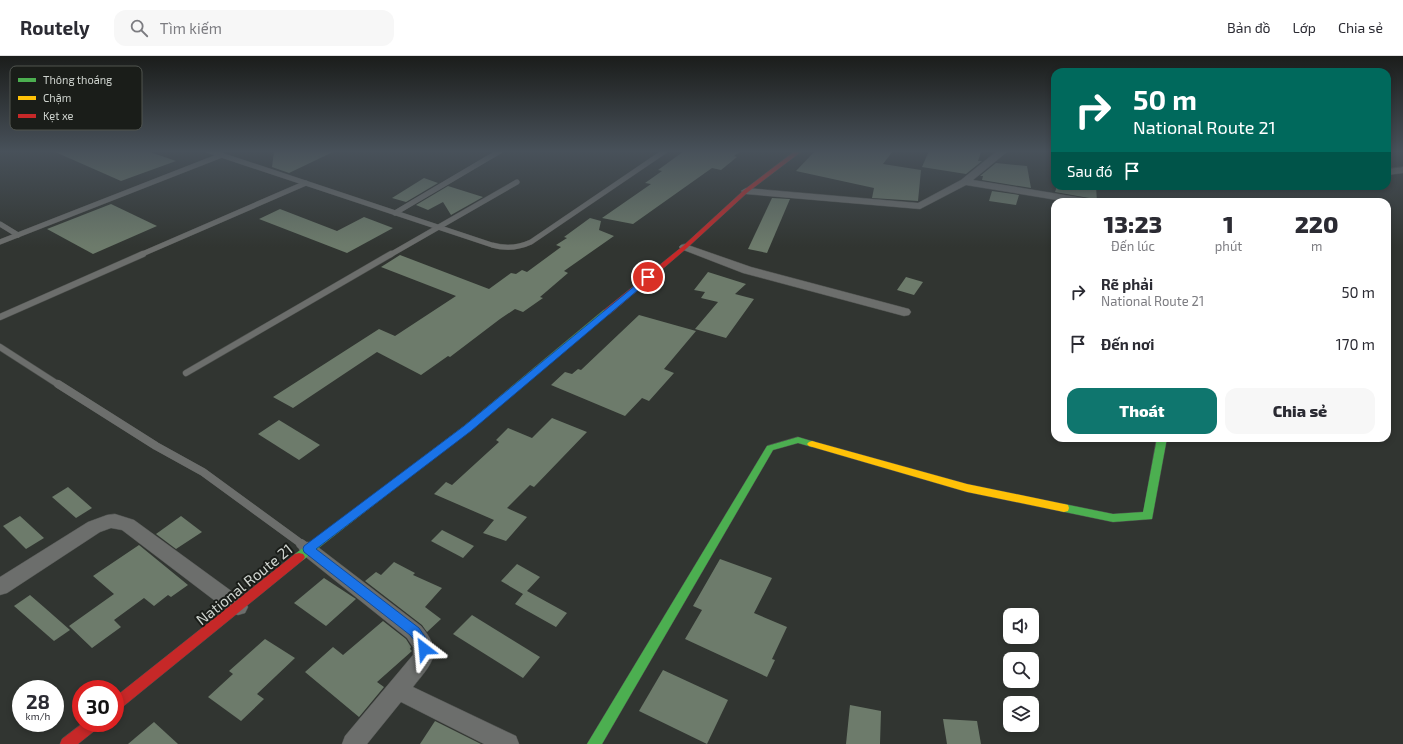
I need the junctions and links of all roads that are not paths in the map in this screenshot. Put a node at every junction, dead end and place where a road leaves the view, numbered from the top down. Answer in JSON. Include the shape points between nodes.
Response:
{"nodes":[{"id":1,"x":150,"y":183,"type":"edge"},
{"id":2,"x":306,"y":183,"type":"joint"},
{"id":3,"x":446,"y":183,"type":"edge"},
{"id":4,"x":515,"y":183,"type":"edge"},
{"id":5,"x":618,"y":183,"type":"edge"},
{"id":6,"x":755,"y":183,"type":"edge"},
{"id":7,"x":963,"y":183,"type":"edge"},
{"id":8,"x":972,"y":183,"type":"edge"},
{"id":9,"x":746,"y":190,"type":"junction"},
{"id":10,"x":1064,"y":198,"type":"edge"},
{"id":11,"x":395,"y":213,"type":"junction"},
{"id":12,"x":0,"y":224,"type":"edge"},
{"id":13,"x":440,"y":227,"type":"junction"},
{"id":14,"x":18,"y":235,"type":"junction"},
{"id":15,"x":0,"y":242,"type":"edge"},
{"id":16,"x":684,"y":247,"type":"junction"},
{"id":17,"x":904,"y":312,"type":"dead end"},
{"id":18,"x":0,"y":318,"type":"edge"},
{"id":19,"x":0,"y":347,"type":"edge"},
{"id":20,"x":186,"y":373,"type":"dead end"},
{"id":21,"x":1161,"y":442,"type":"edge"},
{"id":22,"x":308,"y":549,"type":"junction"},
{"id":23,"x":0,"y":587,"type":"edge"},
{"id":24,"x":238,"y":607,"type":"junction"},
{"id":25,"x":398,"y":690,"type":"junction"},
{"id":26,"x":124,"y":699,"type":"edge"},
{"id":27,"x":82,"y":732,"type":"edge"},
{"id":28,"x":67,"y":744,"type":"edge"},
{"id":29,"x":353,"y":744,"type":"edge"},
{"id":30,"x":508,"y":744,"type":"edge"},
{"id":31,"x":594,"y":744,"type":"edge"}],
"edges":[{"from":1,"to":14,"type":"lane"},
{"from":2,"to":11,"type":"lane"},
{"from":2,"to":18,"type":"lane"},
{"from":3,"to":11,"type":"lane"},
{"from":4,"to":13,"type":"lane"},
{"from":5,"to":13,"type":"lane","via":[[531,242],[515,248],[501,248]]},
{"from":6,"to":9,"type":"main road","name":"National Route 21"},
{"from":7,"to":9,"type":"street","via":[[920,206]]},
{"from":8,"to":10,"type":"street"},
{"from":9,"to":16,"type":"main road","name":"National Route 21"},
{"from":11,"to":13,"type":"lane"},
{"from":12,"to":14,"type":"lane"},
{"from":13,"to":20,"type":"lane"},
{"from":14,"to":15,"type":"lane"},
{"from":16,"to":17,"type":"street","via":[[747,270]]},
{"from":16,"to":22,"type":"main road","name":"National Route 21","via":[[468,428]]},
{"from":19,"to":22,"type":"lane","via":[[156,446],[203,472]]},
{"from":21,"to":31,"type":"main road","via":[[1148,516],[1113,518],[967,488],[798,440],[770,448]]},
{"from":22,"to":24,"type":"main road","name":"National Route 21"},
{"from":22,"to":25,"type":"street","via":[[396,616],[422,642],[424,656]]},
{"from":23,"to":24,"type":"street","via":[[94,527],[104,522],[120,521]]},
{"from":24,"to":26,"type":"main road","name":"National Route 21"},
{"from":25,"to":29,"type":"street"},
{"from":25,"to":30,"type":"street"},
{"from":27,"to":28,"type":"main road"}]}
